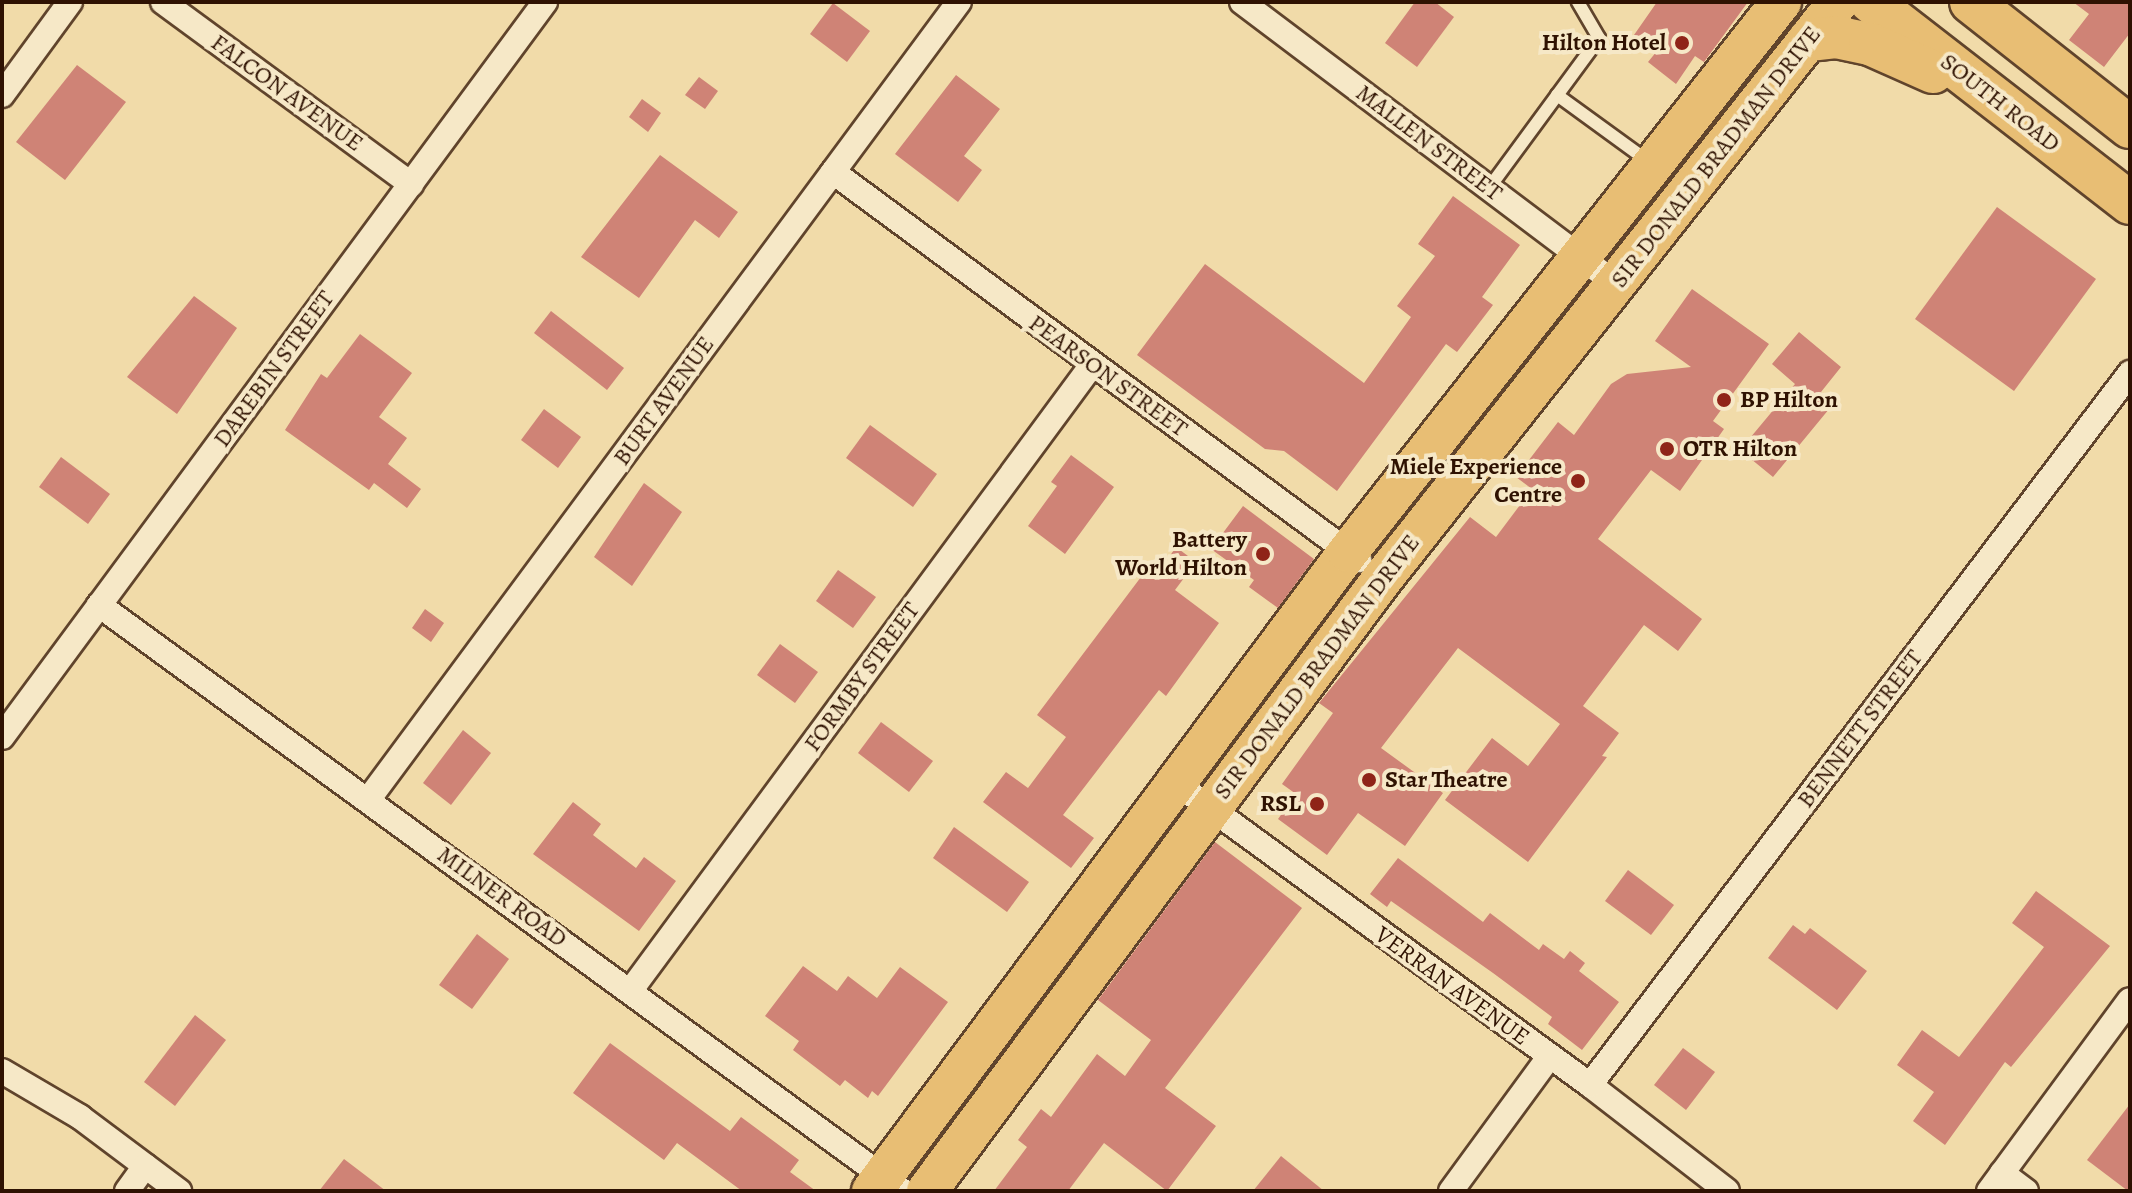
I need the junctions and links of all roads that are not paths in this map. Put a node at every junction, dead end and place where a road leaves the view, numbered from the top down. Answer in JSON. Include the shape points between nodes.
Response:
{"nodes":[{"id":1,"x":70,"y":2,"type":"edge"},
{"id":2,"x":163,"y":2,"type":"edge"},
{"id":3,"x":545,"y":2,"type":"edge"},
{"id":4,"x":959,"y":2,"type":"edge"},
{"id":5,"x":1242,"y":2,"type":"edge"},
{"id":6,"x":1578,"y":2,"type":"edge"},
{"id":7,"x":1781,"y":2,"type":"edge"},
{"id":8,"x":1838,"y":2,"type":"edge"},
{"id":9,"x":1871,"y":2,"type":"edge"},
{"id":10,"x":1971,"y":2,"type":"edge"},
{"id":11,"x":1809,"y":40,"type":"junction"},
{"id":12,"x":2,"y":95,"type":"edge"},
{"id":13,"x":1557,"y":95,"type":"junction"},
{"id":14,"x":2130,"y":127,"type":"edge"},
{"id":15,"x":2031,"y":129,"type":"junction"},
{"id":16,"x":1654,"y":165,"type":"junction"},
{"id":17,"x":833,"y":172,"type":"junction"},
{"id":18,"x":411,"y":184,"type":"junction"},
{"id":19,"x":1489,"y":188,"type":"junction"},
{"id":20,"x":2130,"y":203,"type":"edge"},
{"id":21,"x":1581,"y":256,"type":"junction"},
{"id":22,"x":1616,"y":284,"type":"junction"},
{"id":23,"x":1092,"y":365,"type":"junction"},
{"id":24,"x":2130,"y":373,"type":"edge"},
{"id":25,"x":1348,"y":552,"type":"junction"},
{"id":26,"x":1383,"y":578,"type":"junction"},
{"id":27,"x":99,"y":605,"type":"junction"},
{"id":28,"x":2,"y":737,"type":"edge"},
{"id":29,"x":1176,"y":783,"type":"junction"},
{"id":30,"x":368,"y":800,"type":"junction"},
{"id":31,"x":1210,"y":809,"type":"junction"},
{"id":32,"x":631,"y":990,"type":"junction"},
{"id":33,"x":2130,"y":1000,"type":"edge"},
{"id":34,"x":1549,"y":1057,"type":"junction"},
{"id":35,"x":2,"y":1071,"type":"edge"},
{"id":36,"x":1590,"y":1085,"type":"junction"},
{"id":37,"x":145,"y":1166,"type":"junction"},
{"id":38,"x":1996,"y":1182,"type":"edge"},
{"id":39,"x":887,"y":1185,"type":"edge"},
{"id":40,"x":127,"y":1191,"type":"edge"},
{"id":41,"x":179,"y":1191,"type":"edge"},
{"id":42,"x":927,"y":1191,"type":"edge"},
{"id":43,"x":1451,"y":1191,"type":"edge"},
{"id":44,"x":1727,"y":1191,"type":"edge"},
{"id":45,"x":2026,"y":1191,"type":"edge"}],
"edges":[{"from":1,"to":12,"type":"street"},
{"from":2,"to":18,"type":"street","name":"FALCON AVENUE"},
{"from":3,"to":18,"type":"street","name":"DAREBIN STREET"},
{"from":4,"to":17,"type":"street","name":"BURT AVENUE"},
{"from":5,"to":19,"type":"street","name":"MALLEN STREET"},
{"from":6,"to":13,"type":"lane","via":[[1599,38]]},
{"from":7,"to":16,"type":"main road","name":"SIR DONALD BRADMAN DRIVE"},
{"from":8,"to":11,"type":"main road","name":"SIR DONALD BRADMAN DRIVE"},
{"from":9,"to":15,"type":"highway","name":"SOUTH ROAD"},
{"from":10,"to":14,"type":"highway"},
{"from":11,"to":15,"type":"highway","via":[[1847,39],[1913,60]]},
{"from":11,"to":22,"type":"main road","name":"SIR DONALD BRADMAN DRIVE"},
{"from":13,"to":16,"type":"lane"},
{"from":13,"to":19,"type":"lane"},
{"from":15,"to":20,"type":"highway","name":"SOUTH ROAD"},
{"from":16,"to":21,"type":"main road","name":"SIR DONALD BRADMAN DRIVE"},
{"from":17,"to":23,"type":"street","name":"PEARSON STREET"},
{"from":17,"to":30,"type":"street","name":"BURT AVENUE"},
{"from":18,"to":27,"type":"street","name":"DAREBIN STREET"},
{"from":19,"to":21,"type":"street","name":"MALLEN STREET"},
{"from":21,"to":22,"type":"street","name":"MALLEN STREET"},
{"from":21,"to":25,"type":"main road","name":"SIR DONALD BRADMAN DRIVE"},
{"from":22,"to":26,"type":"main road","name":"SIR DONALD BRADMAN DRIVE"},
{"from":23,"to":25,"type":"street","name":"PEARSON STREET"},
{"from":23,"to":32,"type":"street","name":"FORMBY STREET"},
{"from":24,"to":36,"type":"street","name":"BENNETT STREET"},
{"from":25,"to":26,"type":"street","name":"PEARSON STREET"},
{"from":25,"to":29,"type":"main road","name":"SIR DONALD BRADMAN DRIVE"},
{"from":26,"to":31,"type":"main road","name":"SIR DONALD BRADMAN DRIVE"},
{"from":27,"to":28,"type":"street","name":"DAREBIN STREET"},
{"from":27,"to":30,"type":"street","name":"MILNER ROAD"},
{"from":29,"to":31,"type":"street","name":"VERRAN AVENUE"},
{"from":29,"to":39,"type":"main road","name":"SIR DONALD BRADMAN DRIVE"},
{"from":30,"to":32,"type":"street","name":"MILNER ROAD"},
{"from":31,"to":34,"type":"street","name":"VERRAN AVENUE"},
{"from":31,"to":42,"type":"main road","name":"SIR DONALD BRADMAN DRIVE"},
{"from":32,"to":39,"type":"street","name":"MILNER ROAD"},
{"from":33,"to":38,"type":"street"},
{"from":34,"to":36,"type":"street","name":"VERRAN AVENUE"},
{"from":34,"to":43,"type":"street"},
{"from":35,"to":37,"type":"street","via":[[80,1117]]},
{"from":36,"to":44,"type":"street","name":"VERRAN AVENUE"},
{"from":37,"to":40,"type":"street"},
{"from":37,"to":41,"type":"street"},
{"from":38,"to":45,"type":"street"}]}
